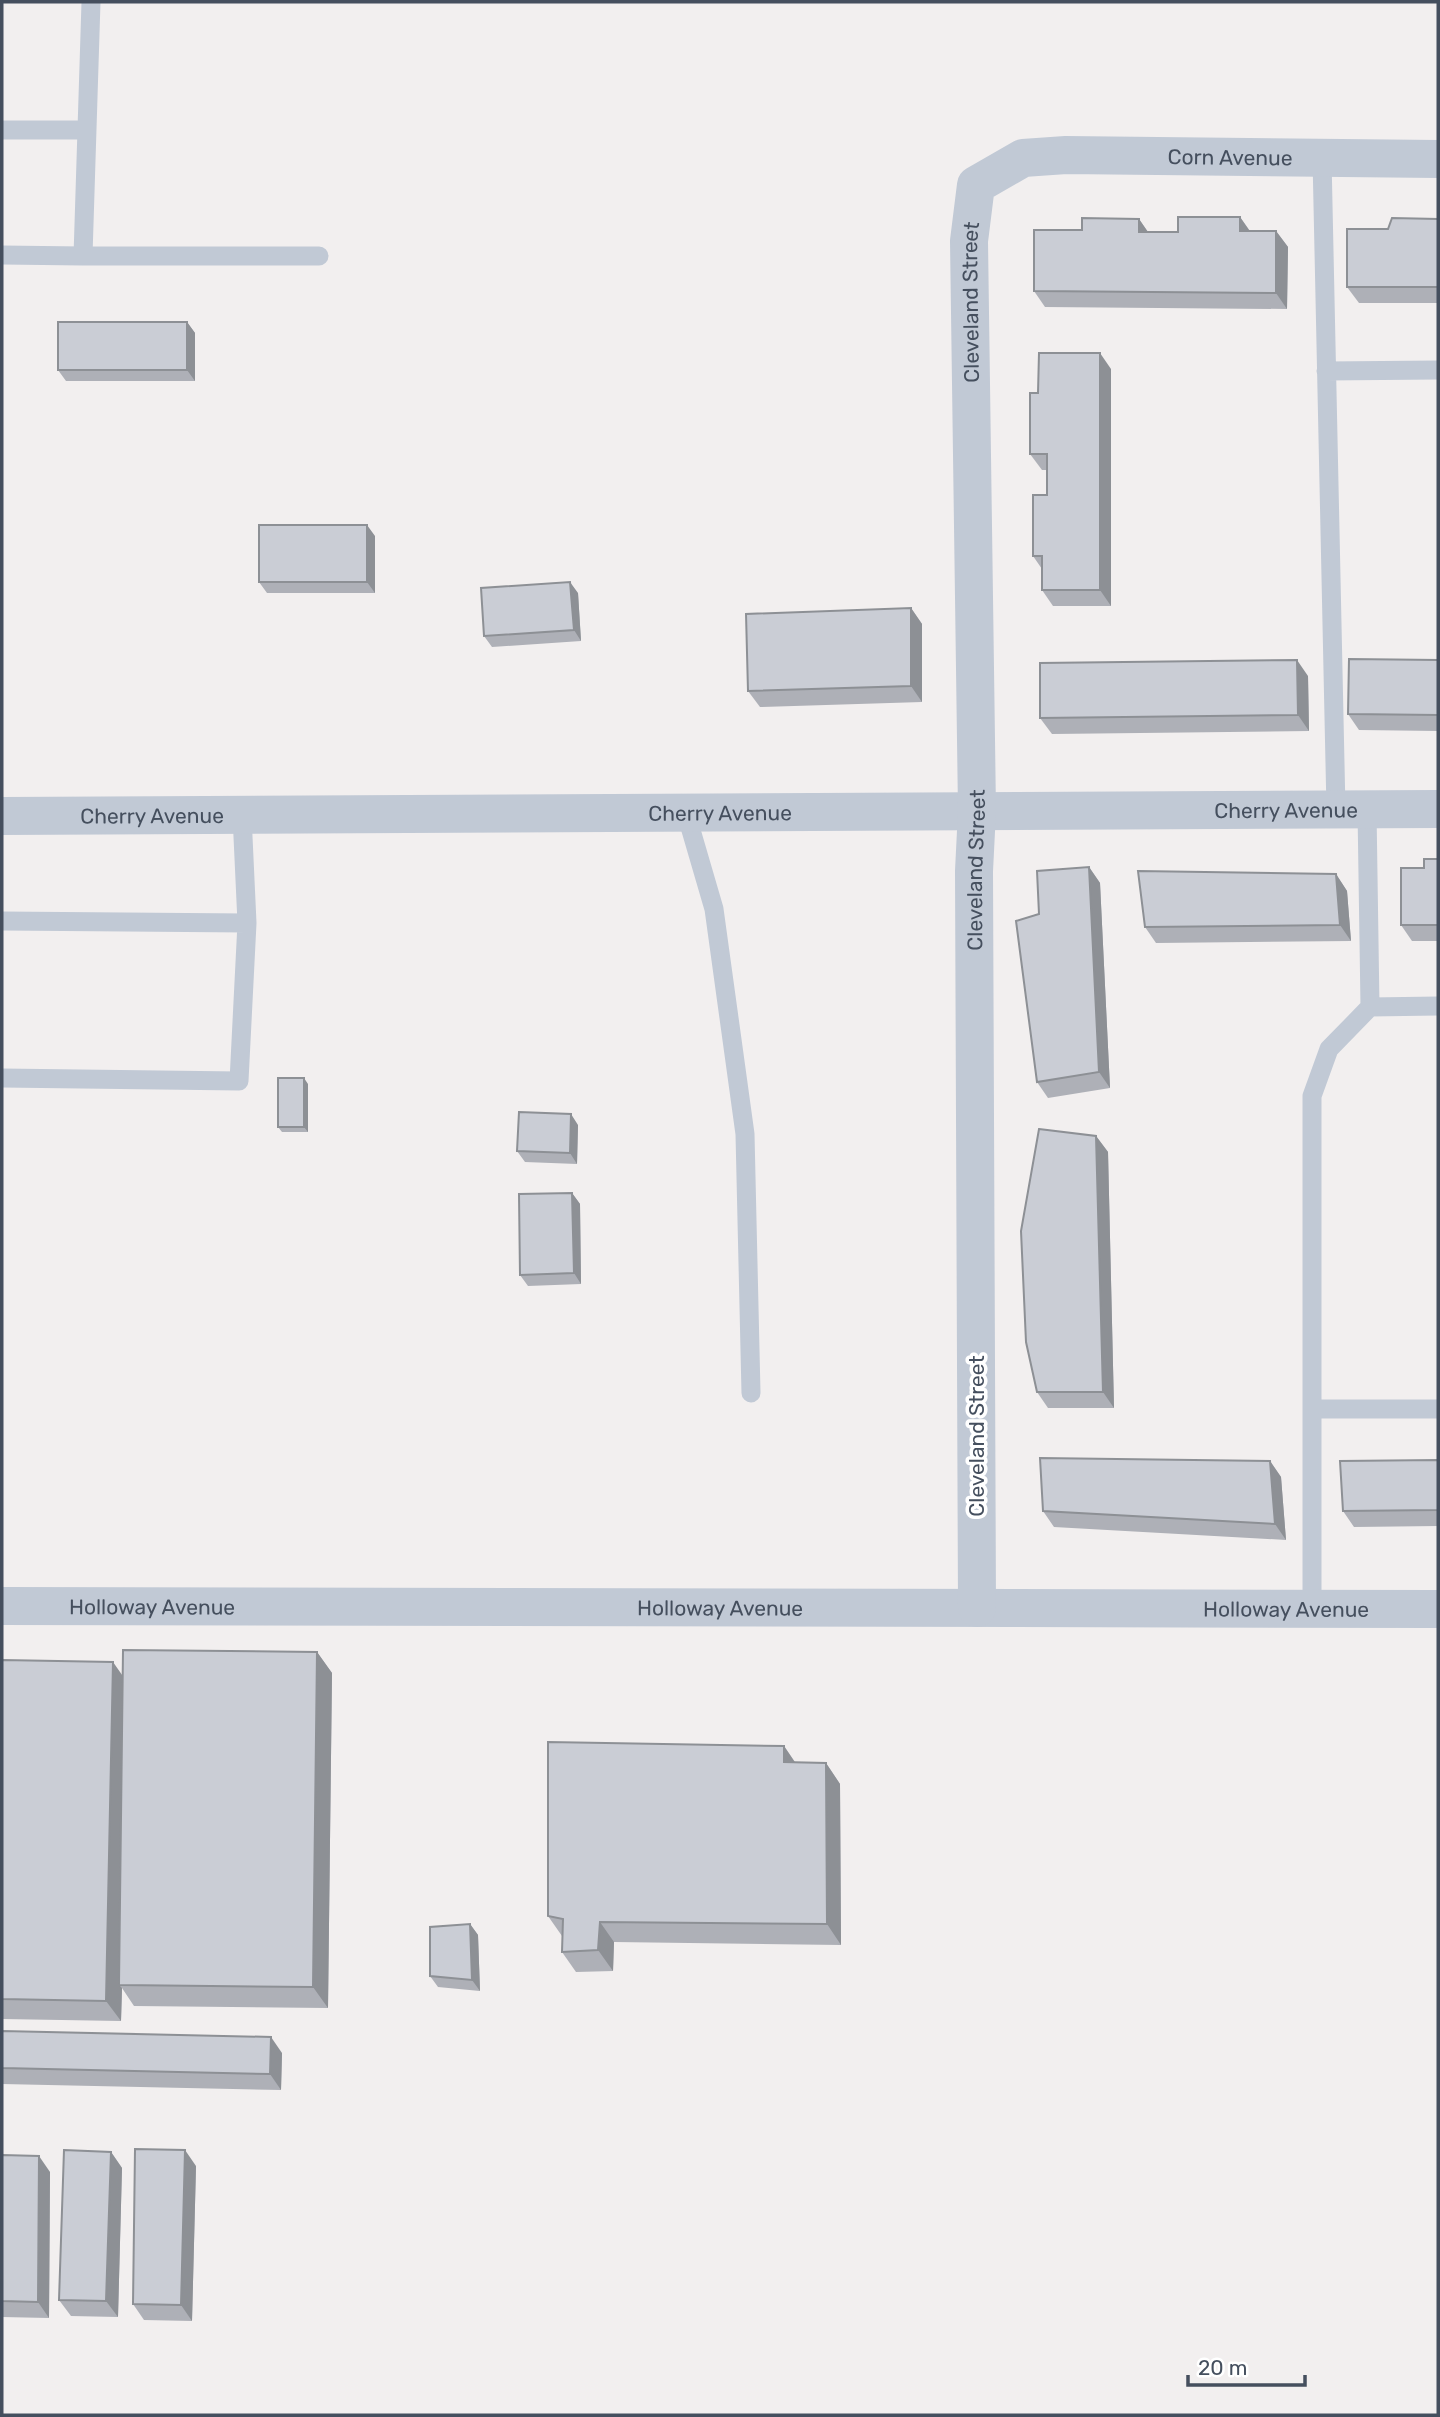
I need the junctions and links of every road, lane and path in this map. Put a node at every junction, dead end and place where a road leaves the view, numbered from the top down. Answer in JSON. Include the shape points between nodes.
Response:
{"nodes":[{"id":1,"x":90,"y":2,"type":"edge"},
{"id":2,"x":2,"y":130,"type":"edge"},
{"id":3,"x":87,"y":130,"type":"junction"},
{"id":4,"x":1023,"y":158,"type":"joint"},
{"id":5,"x":1322,"y":158,"type":"junction"},
{"id":6,"x":1438,"y":159,"type":"edge"},
{"id":7,"x":2,"y":255,"type":"edge"},
{"id":8,"x":83,"y":256,"type":"junction"},
{"id":9,"x":320,"y":256,"type":"dead end"},
{"id":10,"x":1326,"y":370,"type":"junction"},
{"id":11,"x":1438,"y":370,"type":"edge"},
{"id":12,"x":1438,"y":809,"type":"edge"},
{"id":13,"x":1351,"y":810,"type":"junction"},
{"id":14,"x":977,"y":811,"type":"junction"},
{"id":15,"x":686,"y":813,"type":"junction"},
{"id":16,"x":242,"y":815,"type":"junction"},
{"id":17,"x":2,"y":816,"type":"edge"},
{"id":18,"x":2,"y":921,"type":"edge"},
{"id":19,"x":247,"y":923,"type":"junction"},
{"id":20,"x":1438,"y":1006,"type":"edge"},
{"id":21,"x":1370,"y":1007,"type":"junction"},
{"id":22,"x":2,"y":1078,"type":"edge"},
{"id":23,"x":751,"y":1393,"type":"dead end"},
{"id":24,"x":1312,"y":1409,"type":"junction"},
{"id":25,"x":1438,"y":1409,"type":"edge"},
{"id":26,"x":2,"y":1606,"type":"edge"},
{"id":27,"x":977,"y":1608,"type":"junction"},
{"id":28,"x":1312,"y":1609,"type":"junction"},
{"id":29,"x":1438,"y":1609,"type":"edge"},
{"id":30,"x":1438,"y":1622,"type":"edge"}],
"edges":[{"from":1,"to":3,"type":"lane"},
{"from":2,"to":3,"type":"lane"},
{"from":3,"to":8,"type":"lane"},
{"from":4,"to":5,"type":"street","name":"Corn Avenue"},
{"from":4,"to":14,"type":"street","name":"Cleveland Street","via":[[976,185],[969,240]]},
{"from":5,"to":6,"type":"street","name":"Corn Avenue"},
{"from":5,"to":10,"type":"lane"},
{"from":7,"to":8,"type":"lane"},
{"from":8,"to":9,"type":"lane"},
{"from":10,"to":11,"type":"lane"},
{"from":10,"to":13,"type":"lane"},
{"from":12,"to":13,"type":"street","name":"Cherry Avenue"},
{"from":13,"to":14,"type":"street","name":"Cherry Avenue"},
{"from":13,"to":21,"type":"lane"},
{"from":14,"to":15,"type":"street","name":"Cherry Avenue"},
{"from":14,"to":27,"type":"street","name":"Cleveland Street"},
{"from":15,"to":16,"type":"street","name":"Cherry Avenue"},
{"from":15,"to":23,"type":"lane","via":[[714,909],[745,1133]]},
{"from":16,"to":17,"type":"street","name":"Cherry Avenue"},
{"from":16,"to":19,"type":"lane"},
{"from":18,"to":19,"type":"lane"},
{"from":19,"to":22,"type":"lane","via":[[239,1081]]},
{"from":20,"to":21,"type":"lane"},
{"from":21,"to":24,"type":"lane","via":[[1328,1049],[1312,1096]]},
{"from":24,"to":25,"type":"lane"},
{"from":24,"to":28,"type":"lane"},
{"from":26,"to":27,"type":"street","name":"Holloway Avenue"},
{"from":27,"to":28,"type":"street","name":"Holloway Avenue"},
{"from":28,"to":29,"type":"street","name":"Holloway Avenue"},
{"from":29,"to":30,"type":"street"}]}
